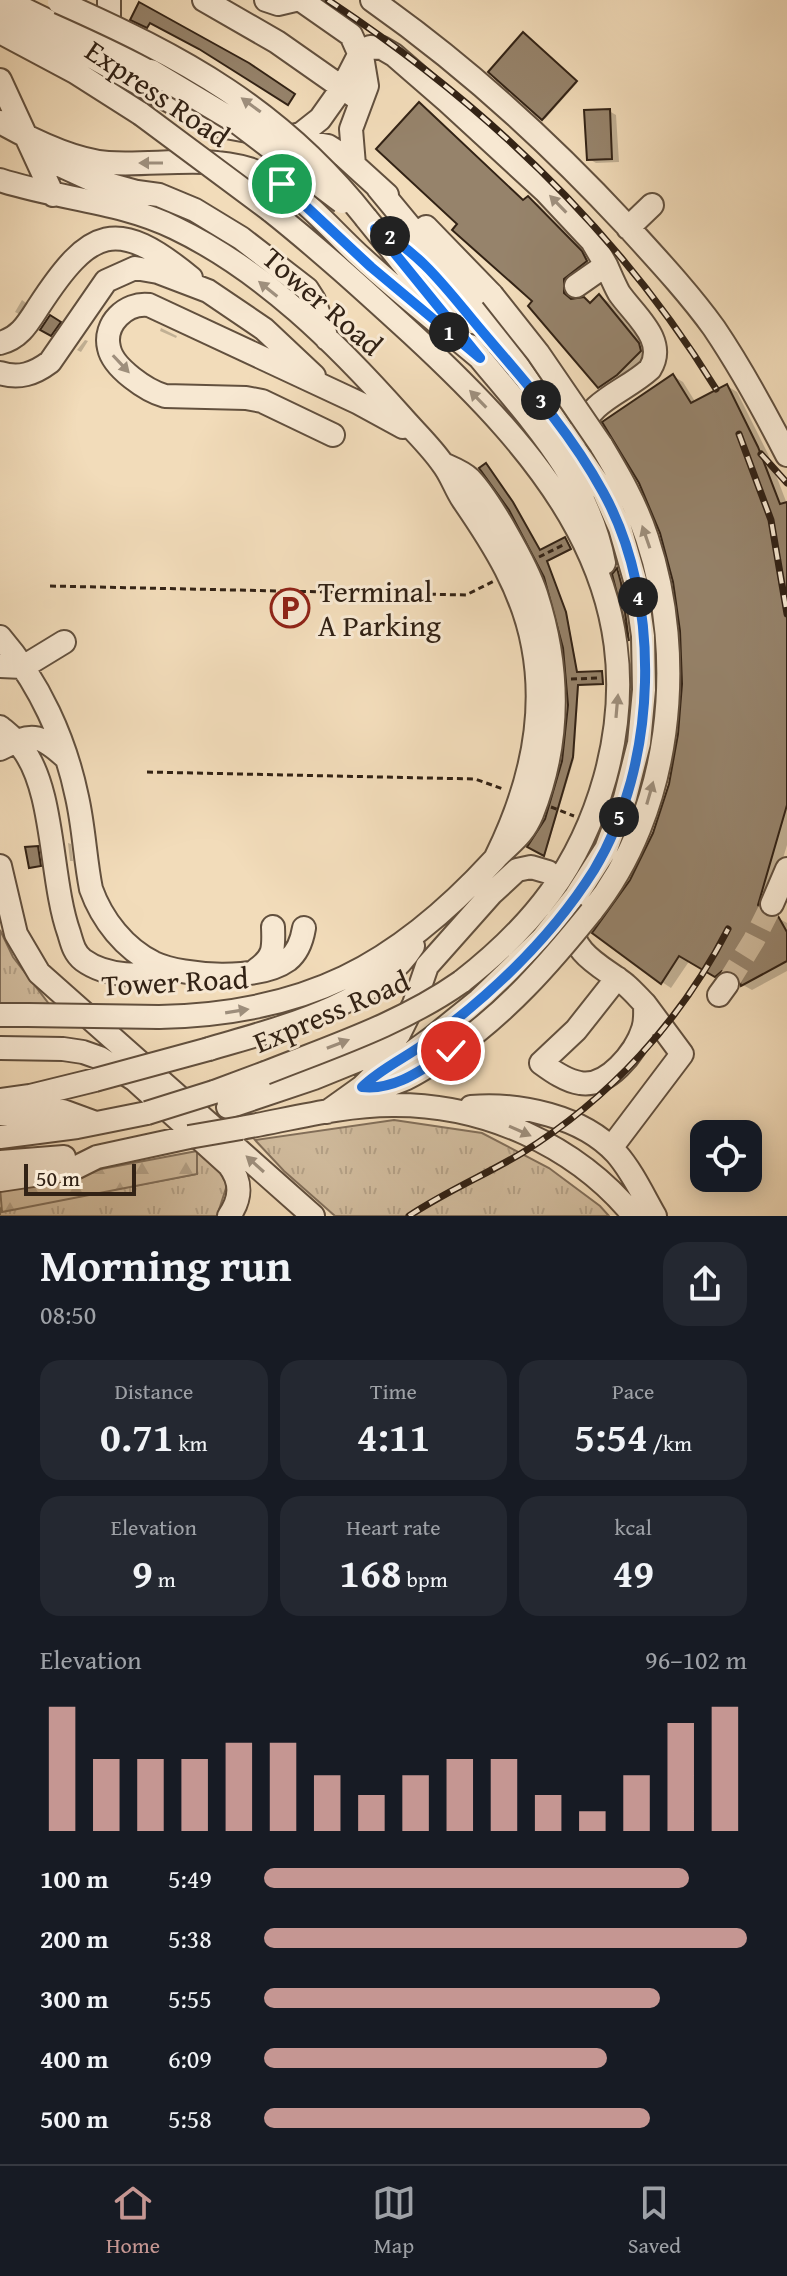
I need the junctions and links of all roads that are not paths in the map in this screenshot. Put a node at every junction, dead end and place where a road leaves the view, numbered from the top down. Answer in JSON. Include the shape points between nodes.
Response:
{"nodes":[{"id":1,"x":5,"y":0,"type":"edge"},
{"id":2,"x":55,"y":0,"type":"edge"},
{"id":3,"x":108,"y":0,"type":"edge"},
{"id":4,"x":204,"y":0,"type":"edge"},
{"id":5,"x":266,"y":0,"type":"edge"},
{"id":6,"x":298,"y":0,"type":"edge"},
{"id":7,"x":372,"y":0,"type":"edge"},
{"id":8,"x":399,"y":8,"type":"edge"},
{"id":9,"x":0,"y":18,"type":"edge"},
{"id":10,"x":0,"y":32,"type":"edge"},
{"id":11,"x":52,"y":40,"type":"junction"},
{"id":12,"x":360,"y":53,"type":"junction"},
{"id":13,"x":122,"y":56,"type":"junction"},
{"id":14,"x":0,"y":80,"type":"edge"},
{"id":15,"x":352,"y":95,"type":"junction"},
{"id":16,"x":0,"y":122,"type":"edge"},
{"id":17,"x":27,"y":137,"type":"junction"},
{"id":18,"x":288,"y":137,"type":"junction"},
{"id":19,"x":354,"y":165,"type":"junction"},
{"id":20,"x":0,"y":180,"type":"edge"},
{"id":21,"x":378,"y":188,"type":"junction"},
{"id":22,"x":53,"y":195,"type":"junction"},
{"id":23,"x":652,"y":205,"type":"dead end"},
{"id":24,"x":371,"y":224,"type":"junction"},
{"id":25,"x":628,"y":228,"type":"junction"},
{"id":26,"x":606,"y":265,"type":"junction"},
{"id":27,"x":576,"y":286,"type":"dead end"},
{"id":28,"x":208,"y":291,"type":"junction"},
{"id":29,"x":327,"y":340,"type":"junction"},
{"id":30,"x":0,"y":343,"type":"edge"},
{"id":31,"x":480,"y":358,"type":"junction"},
{"id":32,"x":3,"y":376,"type":"edge"},
{"id":33,"x":326,"y":388,"type":"junction"},
{"id":34,"x":539,"y":397,"type":"junction"},
{"id":35,"x":593,"y":408,"type":"junction"},
{"id":36,"x":333,"y":435,"type":"dead end"},
{"id":37,"x":418,"y":435,"type":"junction"},
{"id":38,"x":565,"y":435,"type":"junction"},
{"id":39,"x":787,"y":455,"type":"edge"},
{"id":40,"x":615,"y":627,"type":"junction"},
{"id":41,"x":0,"y":637,"type":"edge"},
{"id":42,"x":64,"y":642,"type":"dead end"},
{"id":43,"x":0,"y":666,"type":"edge"},
{"id":44,"x":23,"y":667,"type":"junction"},
{"id":45,"x":5,"y":739,"type":"edge"},
{"id":46,"x":67,"y":759,"type":"junction"},
{"id":47,"x":0,"y":866,"type":"edge"},
{"id":48,"x":548,"y":872,"type":"dead end"},
{"id":49,"x":786,"y":874,"type":"edge"},
{"id":50,"x":772,"y":904,"type":"tunnel mouth"},
{"id":51,"x":4,"y":910,"type":"edge"},
{"id":52,"x":556,"y":918,"type":"junction"},
{"id":53,"x":426,"y":925,"type":"junction"},
{"id":54,"x":273,"y":927,"type":"dead end"},
{"id":55,"x":111,"y":928,"type":"junction"},
{"id":56,"x":304,"y":928,"type":"dead end"},
{"id":57,"x":69,"y":932,"type":"junction"},
{"id":58,"x":526,"y":956,"type":"junction"},
{"id":59,"x":590,"y":959,"type":"junction"},
{"id":60,"x":178,"y":971,"type":"junction"},
{"id":61,"x":255,"y":971,"type":"junction"},
{"id":62,"x":617,"y":978,"type":"junction"},
{"id":63,"x":51,"y":985,"type":"junction"},
{"id":64,"x":645,"y":1004,"type":"junction"},
{"id":65,"x":0,"y":1015,"type":"edge"},
{"id":66,"x":26,"y":1046,"type":"junction"},
{"id":67,"x":0,"y":1048,"type":"edge"},
{"id":68,"x":362,"y":1087,"type":"junction"},
{"id":69,"x":0,"y":1100,"type":"edge"},
{"id":70,"x":228,"y":1107,"type":"dead end"},
{"id":71,"x":446,"y":1109,"type":"junction"},
{"id":72,"x":327,"y":1112,"type":"junction"},
{"id":73,"x":0,"y":1114,"type":"edge"},
{"id":74,"x":96,"y":1123,"type":"junction"},
{"id":75,"x":0,"y":1137,"type":"edge"},
{"id":76,"x":611,"y":1148,"type":"junction"},
{"id":77,"x":97,"y":1157,"type":"junction"},
{"id":78,"x":0,"y":1162,"type":"edge"},
{"id":79,"x":0,"y":1180,"type":"edge"},
{"id":80,"x":229,"y":1216,"type":"edge"},
{"id":81,"x":313,"y":1216,"type":"edge"},
{"id":82,"x":634,"y":1216,"type":"edge"},
{"id":83,"x":655,"y":1216,"type":"edge"}],
"edges":[{"from":1,"to":11,"type":"street"},
{"from":24,"to":2,"type":"street","one_way":true,"bridge":true,"via":[[329,172],[246,101],[182,60]]},
{"from":3,"to":11,"type":"street"},
{"from":3,"to":13,"type":"street","via":[[109,29]]},
{"from":4,"to":15,"type":"street","via":[[287,48]]},
{"from":5,"to":6,"type":"street"},
{"from":6,"to":12,"type":"street","via":[[351,35]]},
{"from":7,"to":8,"type":"street"},
{"from":8,"to":25,"type":"street","via":[[520,118]]},
{"from":9,"to":11,"type":"street"},
{"from":10,"to":11,"type":"street","name":"Express Road"},
{"from":11,"to":13,"type":"street"},
{"from":11,"to":18,"type":"street","via":[[108,65],[210,124]]},
{"from":40,"to":11,"type":"street","name":"Express Road","one_way":true,"bridge":true,"via":[[603,585],[555,492],[487,407],[337,266]]},
{"from":12,"to":15,"type":"street","via":[[368,78]]},
{"from":26,"to":12,"type":"street","one_way":true,"via":[[592,241],[546,192],[415,73],[382,48]]},
{"from":13,"to":24,"type":"street","bridge":true,"via":[[246,128]]},
{"from":14,"to":17,"type":"street"},
{"from":15,"to":18,"type":"street","via":[[301,134]]},
{"from":15,"to":19,"type":"street"},
{"from":16,"to":17,"type":"street"},
{"from":17,"to":22,"type":"street"},
{"from":17,"to":29,"type":"street","via":[[65,168],[171,199],[241,238],[307,289]]},
{"from":31,"to":17,"type":"street","one_way":true,"via":[[270,177],[220,163],[95,161]]},
{"from":18,"to":19,"type":"street","via":[[328,146]]},
{"from":19,"to":21,"type":"street"},
{"from":20,"to":22,"type":"street","name":"Tower Road"},
{"from":21,"to":34,"type":"street","via":[[477,307]]},
{"from":68,"to":21,"type":"street","one_way":true,"bridge":true,"via":[[376,1089],[403,1080],[501,1012],[541,973],[604,896],[634,840],[651,787],[667,697],[662,602],[651,550],[636,509],[601,445],[492,295],[435,235]]},
{"from":29,"to":22,"type":"street","name":"Tower Road","one_way":true,"via":[[244,270],[186,233],[124,209]]},
{"from":23,"to":25,"type":"street"},
{"from":24,"to":31,"type":"street"},
{"from":24,"to":34,"type":"street","via":[[411,251]]},
{"from":25,"to":39,"type":"street","via":[[715,330]]},
{"from":26,"to":27,"type":"street"},
{"from":26,"to":35,"type":"street","via":[[619,293],[652,336],[655,357],[646,373]]},
{"from":28,"to":30,"type":"street","via":[[142,243],[118,238],[92,244],[70,261],[19,334]]},
{"from":28,"to":32,"type":"street","via":[[158,272],[121,272],[95,294],[50,362],[24,376]]},
{"from":28,"to":33,"type":"street","via":[[264,329]]},
{"from":29,"to":37,"type":"street","name":"Tower Road"},
{"from":31,"to":38,"type":"street"},
{"from":33,"to":36,"type":"street","one_way":true,"via":[[149,305],[126,308],[108,338],[114,359],[156,393],[262,401],[288,424]]},
{"from":33,"to":37,"type":"street"},
{"from":34,"to":35,"type":"street","via":[[570,409]]},
{"from":34,"to":38,"type":"street"},
{"from":35,"to":38,"type":"street"},
{"from":37,"to":53,"type":"street","name":"Tower Road","via":[[516,569],[538,690],[528,799],[496,857]]},
{"from":38,"to":40,"type":"street","via":[[569,471],[593,521]]},
{"from":38,"to":52,"type":"street","via":[[610,504],[628,554],[642,622],[645,679],[639,743],[625,798],[606,849]]},
{"from":52,"to":40,"type":"street","name":"Express Road","one_way":true,"via":[[607,771],[618,704]]},
{"from":41,"to":44,"type":"street"},
{"from":42,"to":44,"type":"street"},
{"from":43,"to":44,"type":"street"},
{"from":44,"to":46,"type":"street"},
{"from":45,"to":46,"type":"street","via":[[47,740]]},
{"from":45,"to":57,"type":"street","via":[[24,750],[38,779]]},
{"from":46,"to":55,"type":"street","via":[[91,889]]},
{"from":47,"to":51,"type":"street"},
{"from":48,"to":70,"type":"street","via":[[517,870],[491,894],[427,966],[414,1004],[388,1048]]},
{"from":49,"to":50,"type":"street"},
{"from":51,"to":63,"type":"street","via":[[22,947]]},
{"from":52,"to":58,"type":"street"},
{"from":52,"to":59,"type":"street"},
{"from":74,"to":52,"type":"street","name":"Express Road","one_way":true,"bridge":true,"via":[[214,1092],[377,1029],[461,982],[513,938]]},
{"from":65,"to":53,"type":"street","name":"Tower Road","one_way":true,"bridge":true,"via":[[229,1013],[339,981]]},
{"from":53,"to":69,"type":"street","bridge":true,"via":[[406,957],[383,977],[325,1010],[257,1035],[95,1080]]},
{"from":54,"to":61,"type":"street","via":[[274,952]]},
{"from":55,"to":57,"type":"street","via":[[106,950],[97,953],[88,952]]},
{"from":55,"to":60,"type":"street","via":[[152,962]]},
{"from":56,"to":61,"type":"street","via":[[288,960]]},
{"from":57,"to":60,"type":"street","via":[[83,960],[107,971]]},
{"from":58,"to":59,"type":"street","via":[[559,950]]},
{"from":58,"to":68,"type":"street","via":[[456,1019]]},
{"from":59,"to":62,"type":"street"},
{"from":60,"to":61,"type":"street"},
{"from":62,"to":64,"type":"street"},
{"from":62,"to":64,"type":"street","via":[[576,1030],[541,1063],[580,1083],[599,1082],[636,1044]]},
{"from":63,"to":66,"type":"street","via":[[64,1009],[63,1022],[53,1034]]},
{"from":81,"to":63,"type":"street","one_way":true},
{"from":64,"to":76,"type":"street","via":[[682,1054]]},
{"from":66,"to":67,"type":"street"},
{"from":66,"to":80,"type":"street","via":[[83,1052],[135,1080],[235,1173],[239,1193]]},
{"from":68,"to":72,"type":"street"},
{"from":71,"to":72,"type":"street","via":[[392,1105]]},
{"from":71,"to":76,"type":"street","via":[[492,1105],[553,1116]]},
{"from":71,"to":82,"type":"street","one_way":true,"via":[[505,1125],[551,1146],[595,1177]]},
{"from":72,"to":77,"type":"street","bridge":true},
{"from":73,"to":74,"type":"street","name":"Express Road","via":[[63,1111]]},
{"from":74,"to":75,"type":"street","name":"Express Road"},
{"from":76,"to":83,"type":"street"},
{"from":77,"to":78,"type":"street"},
{"from":77,"to":79,"type":"street","via":[[73,1169]]}]}
